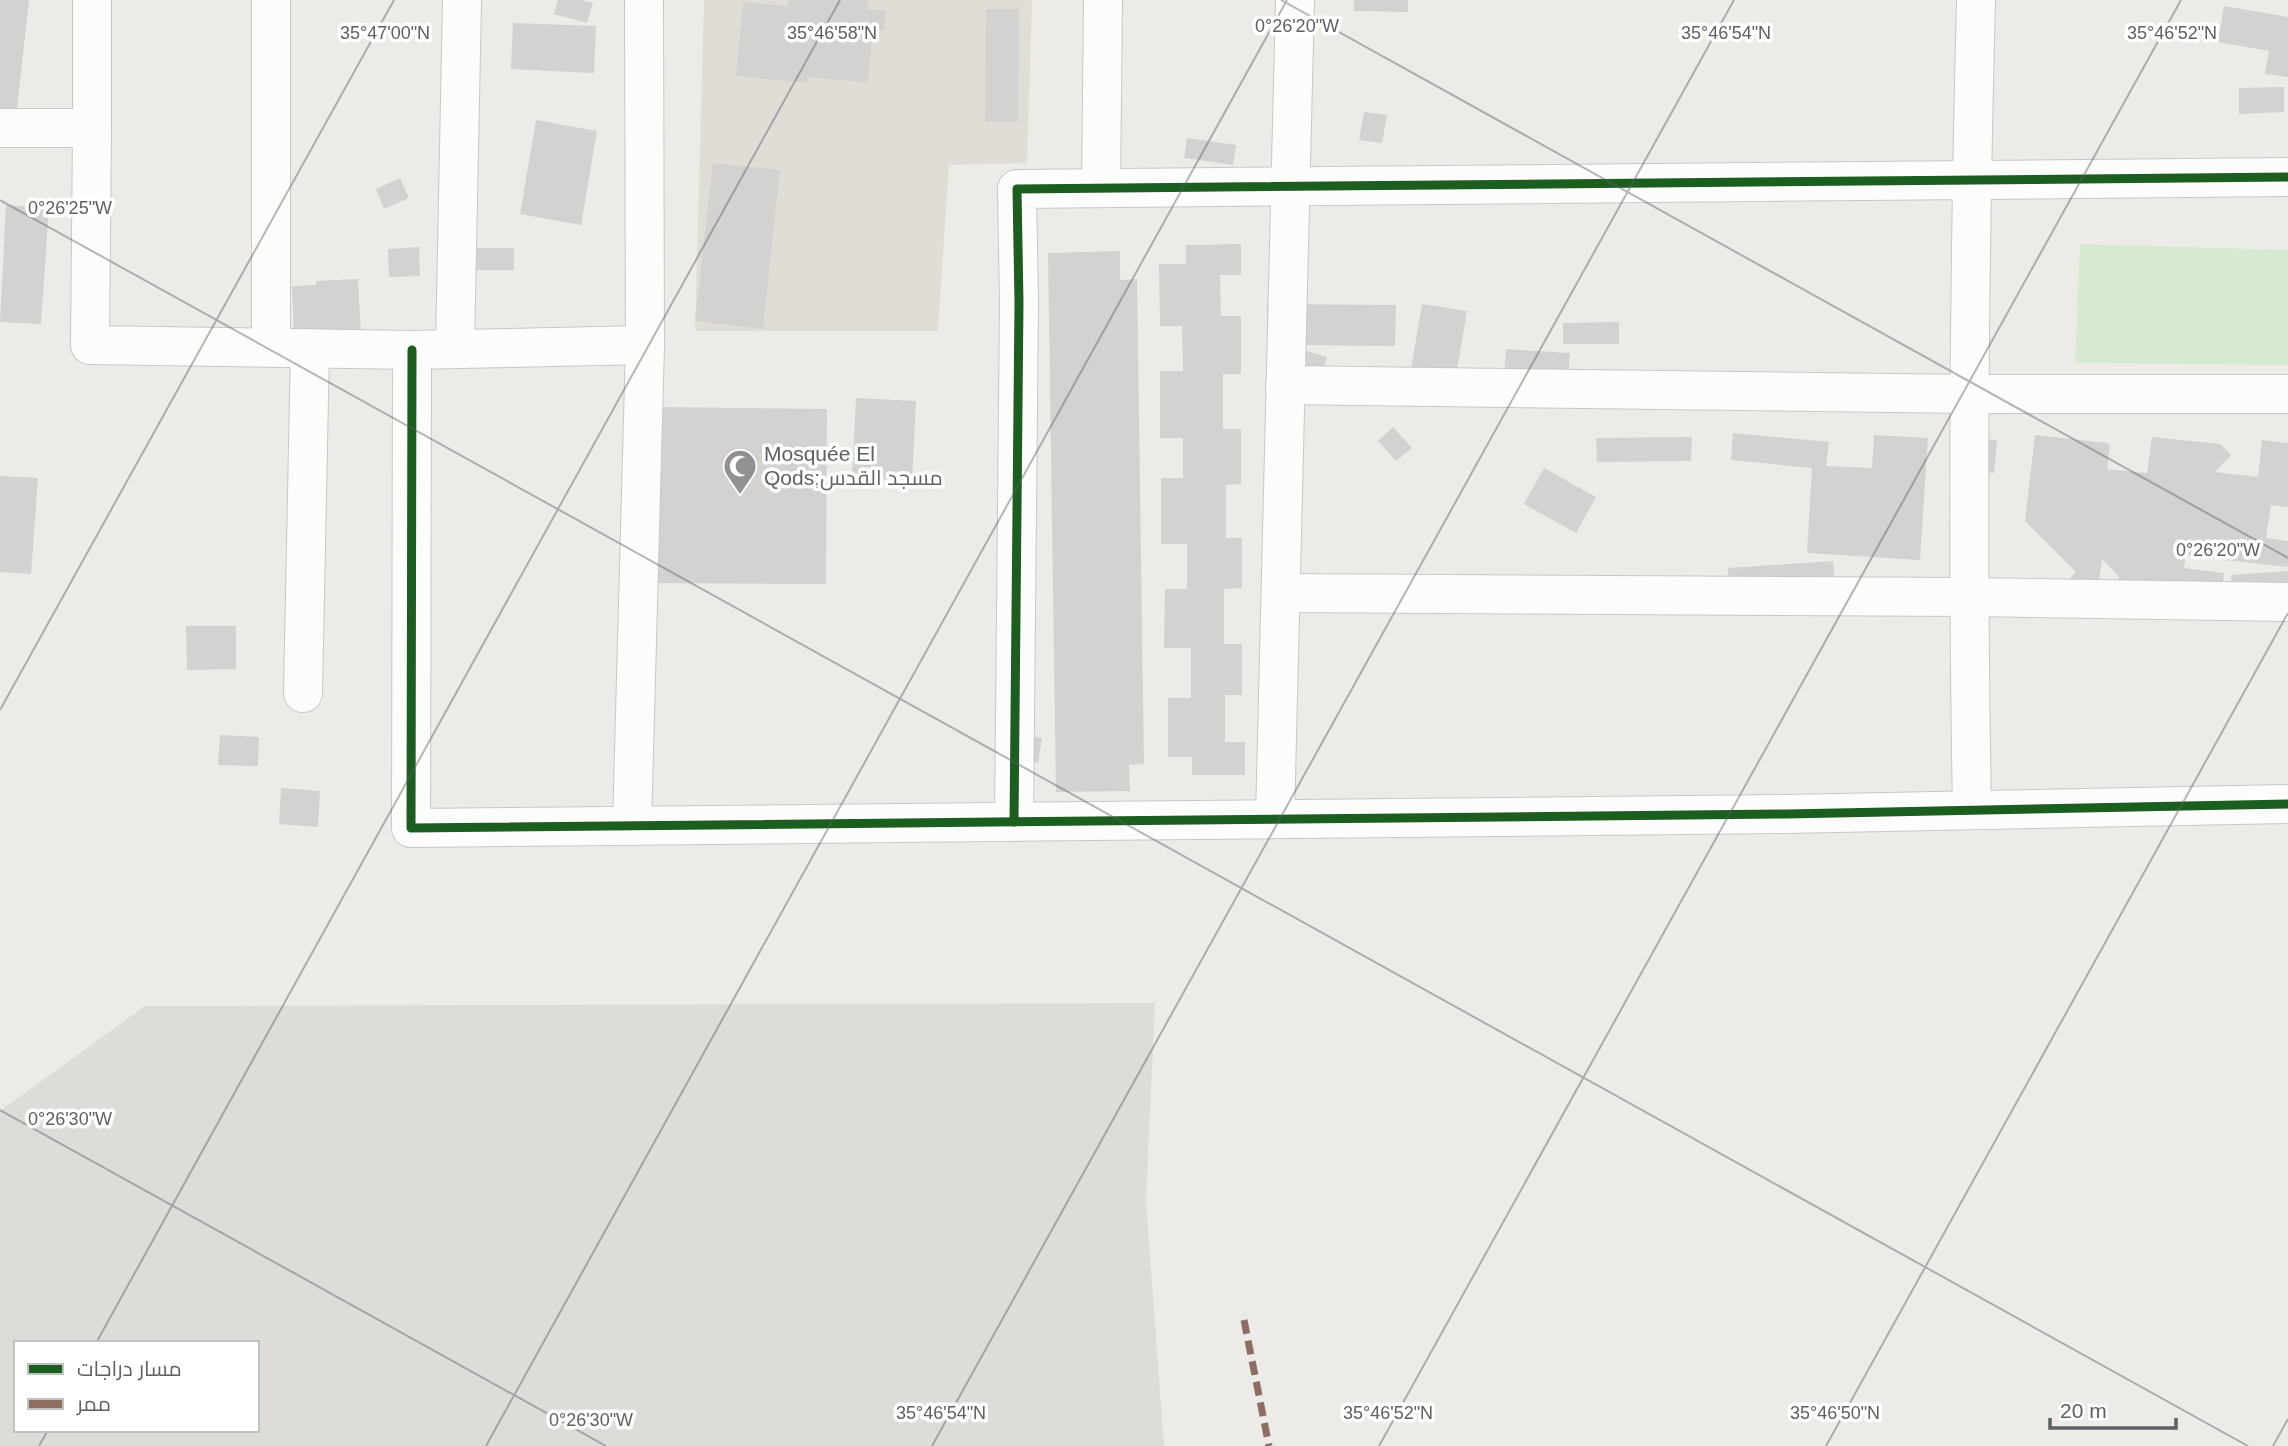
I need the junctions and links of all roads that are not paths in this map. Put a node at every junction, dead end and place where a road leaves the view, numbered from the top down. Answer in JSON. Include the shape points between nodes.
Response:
{"nodes":[{"id":1,"x":92,"y":0,"type":"edge"},
{"id":2,"x":271,"y":0,"type":"edge"},
{"id":3,"x":462,"y":0,"type":"edge"},
{"id":4,"x":644,"y":0,"type":"edge"},
{"id":5,"x":1103,"y":0,"type":"edge"},
{"id":6,"x":1295,"y":0,"type":"edge"},
{"id":7,"x":1976,"y":0,"type":"edge"},
{"id":8,"x":0,"y":128,"type":"edge"},
{"id":9,"x":92,"y":128,"type":"junction"},
{"id":10,"x":2288,"y":177,"type":"edge"},
{"id":11,"x":1971,"y":181,"type":"junction"},
{"id":12,"x":1291,"y":186,"type":"junction"},
{"id":13,"x":1101,"y":188,"type":"junction"},
{"id":14,"x":646,"y":345,"type":"junction"},
{"id":15,"x":271,"y":347,"type":"junction"},
{"id":16,"x":310,"y":348,"type":"junction"},
{"id":17,"x":412,"y":349,"type":"junction"},
{"id":18,"x":454,"y":349,"type":"junction"},
{"id":19,"x":1286,"y":385,"type":"junction"},
{"id":20,"x":1968,"y":394,"type":"junction"},
{"id":21,"x":2288,"y":394,"type":"edge"},
{"id":22,"x":1280,"y":593,"type":"junction"},
{"id":23,"x":1968,"y":597,"type":"junction"},
{"id":24,"x":2288,"y":602,"type":"edge"},
{"id":25,"x":303,"y":693,"type":"dead end"},
{"id":26,"x":2288,"y":804,"type":"edge"},
{"id":27,"x":1972,"y":810,"type":"junction"},
{"id":28,"x":1275,"y":819,"type":"junction"},
{"id":29,"x":1014,"y":822,"type":"junction"},
{"id":30,"x":632,"y":825,"type":"junction"}],
"edges":[{"from":1,"to":9,"type":"street"},
{"from":2,"to":15,"type":"street"},
{"from":3,"to":18,"type":"street"},
{"from":4,"to":14,"type":"street"},
{"from":5,"to":13,"type":"street"},
{"from":6,"to":12,"type":"street"},
{"from":7,"to":11,"type":"street"},
{"from":8,"to":9,"type":"street"},
{"from":9,"to":15,"type":"street","via":[[90,345]]},
{"from":10,"to":11,"type":"street"},
{"from":11,"to":12,"type":"street"},
{"from":11,"to":20,"type":"street"},
{"from":12,"to":13,"type":"street"},
{"from":12,"to":19,"type":"street"},
{"from":13,"to":29,"type":"street","via":[[1017,189]]},
{"from":14,"to":18,"type":"street"},
{"from":14,"to":30,"type":"street"},
{"from":15,"to":16,"type":"street"},
{"from":16,"to":17,"type":"street"},
{"from":16,"to":25,"type":"street"},
{"from":17,"to":18,"type":"street"},
{"from":17,"to":30,"type":"street","via":[[411,828]]},
{"from":19,"to":20,"type":"street"},
{"from":19,"to":22,"type":"street"},
{"from":20,"to":21,"type":"street"},
{"from":20,"to":23,"type":"street"},
{"from":22,"to":23,"type":"street"},
{"from":22,"to":28,"type":"street"},
{"from":23,"to":24,"type":"street"},
{"from":23,"to":27,"type":"street"},
{"from":26,"to":27,"type":"street"},
{"from":27,"to":28,"type":"street"},
{"from":28,"to":29,"type":"street"},
{"from":29,"to":30,"type":"street"}]}
